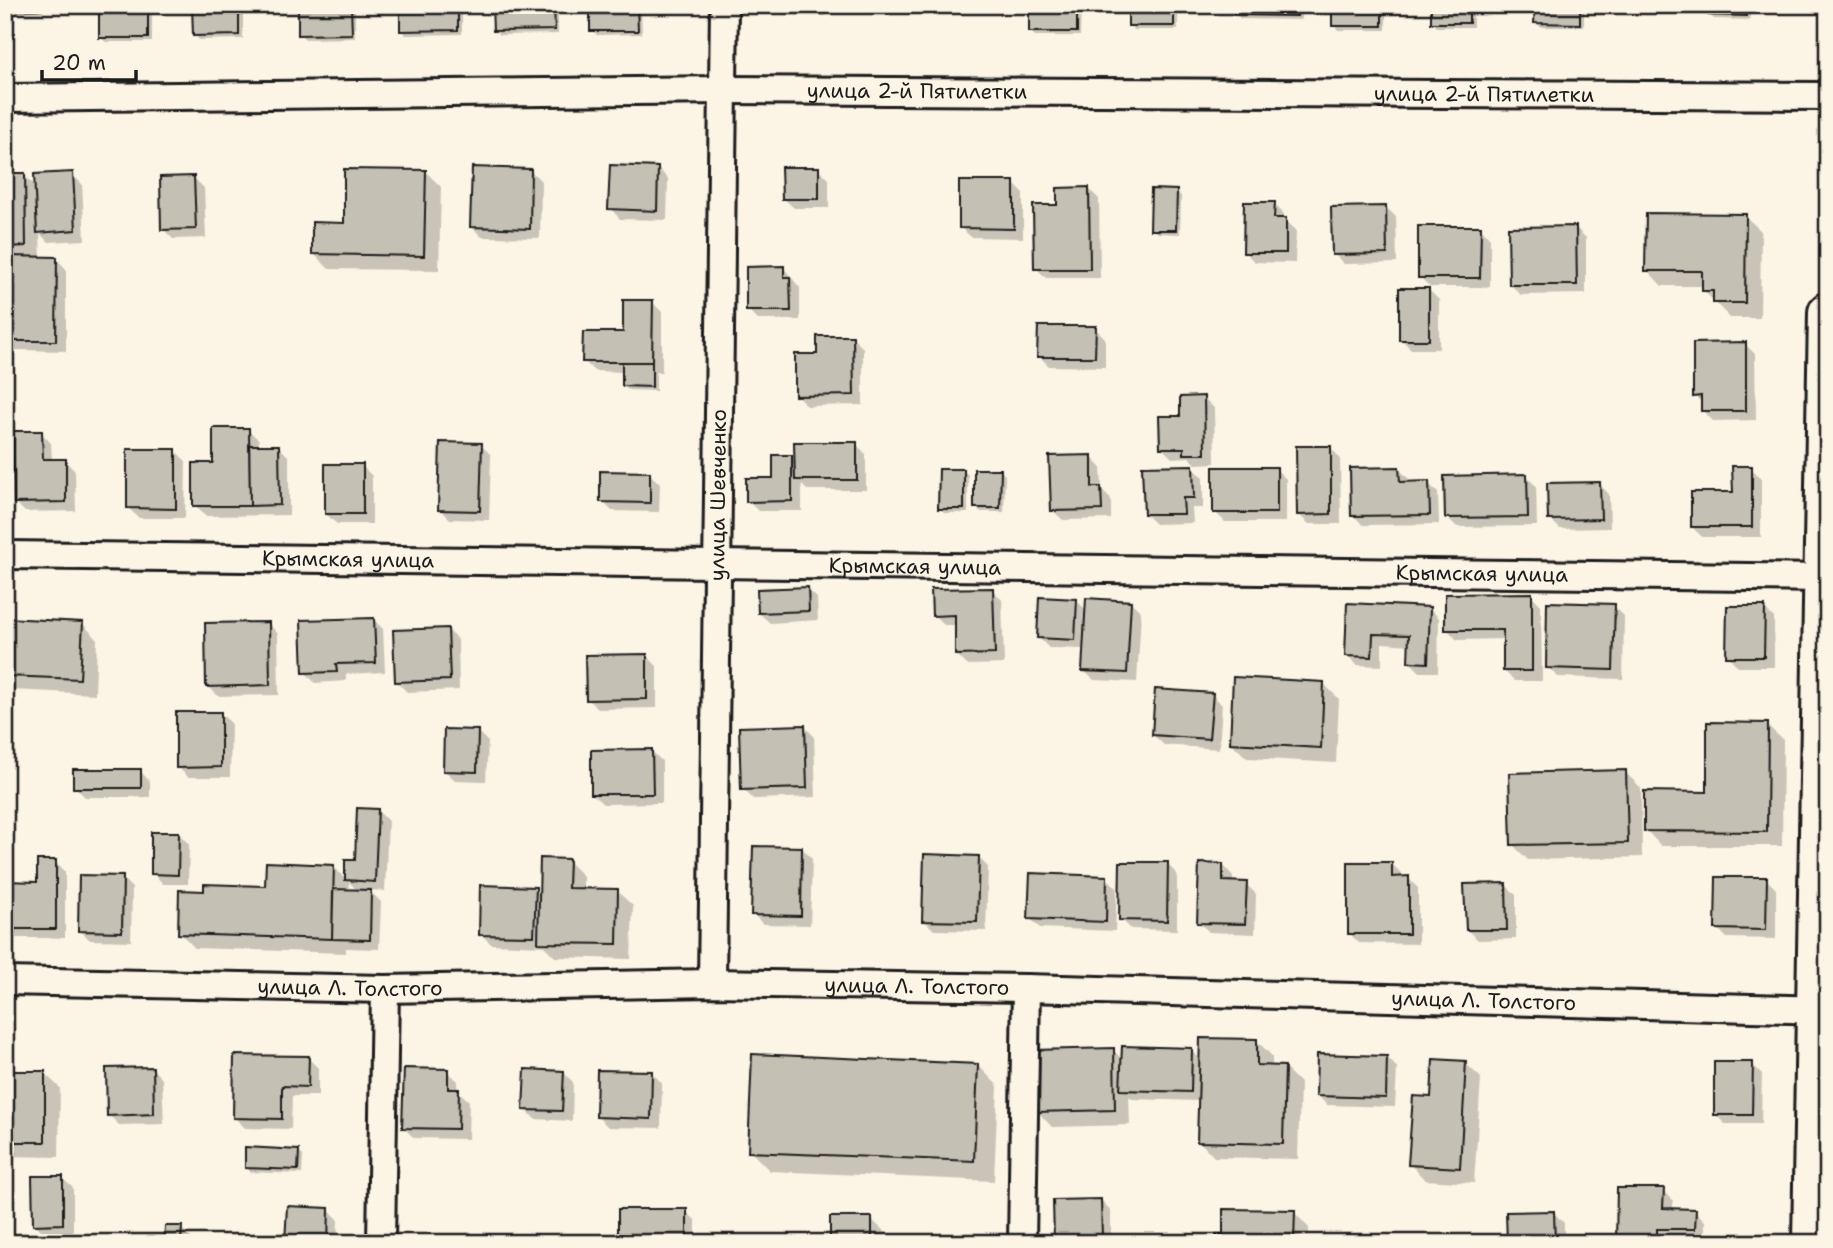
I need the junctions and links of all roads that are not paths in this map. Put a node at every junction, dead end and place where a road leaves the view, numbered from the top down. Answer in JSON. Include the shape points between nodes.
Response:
{"nodes":[{"id":1,"x":724,"y":5,"type":"edge"},
{"id":2,"x":723,"y":90,"type":"junction"},
{"id":3,"x":1828,"y":96,"type":"edge"},
{"id":4,"x":5,"y":98,"type":"edge"},
{"id":5,"x":1828,"y":312,"type":"edge"},
{"id":6,"x":5,"y":555,"type":"edge"},
{"id":7,"x":717,"y":565,"type":"junction"},
{"id":8,"x":1823,"y":578,"type":"junction"},
{"id":9,"x":5,"y":981,"type":"edge"},
{"id":10,"x":712,"y":983,"type":"junction"},
{"id":11,"x":1026,"y":988,"type":"junction"},
{"id":12,"x":385,"y":989,"type":"junction"},
{"id":13,"x":1821,"y":1010,"type":"edge"},
{"id":14,"x":380,"y":1243,"type":"edge"},
{"id":15,"x":1022,"y":1243,"type":"edge"},
{"id":16,"x":1812,"y":1243,"type":"edge"}],
"edges":[{"from":1,"to":2,"type":"street","name":"улица Шевченко"},
{"from":2,"to":3,"type":"street","name":"улица 2-й Пятилетки"},
{"from":2,"to":4,"type":"street","name":"улица 2-й Пятилетки"},
{"from":2,"to":7,"type":"street","name":"улица Шевченко"},
{"from":5,"to":8,"type":"main road"},
{"from":6,"to":7,"type":"street","name":"Крымская улица"},
{"from":7,"to":8,"type":"street","name":"Крымская улица"},
{"from":7,"to":10,"type":"street","name":"улица Шевченко"},
{"from":8,"to":13,"type":"main road"},
{"from":9,"to":12,"type":"street","name":"улица Л. Толстого"},
{"from":10,"to":11,"type":"street","name":"улица Л. Толстого"},
{"from":10,"to":12,"type":"street","name":"улица Л. Толстого"},
{"from":11,"to":13,"type":"street","name":"улица Л. Толстого"},
{"from":11,"to":15,"type":"street"},
{"from":12,"to":14,"type":"street"},
{"from":13,"to":16,"type":"main road"}]}
